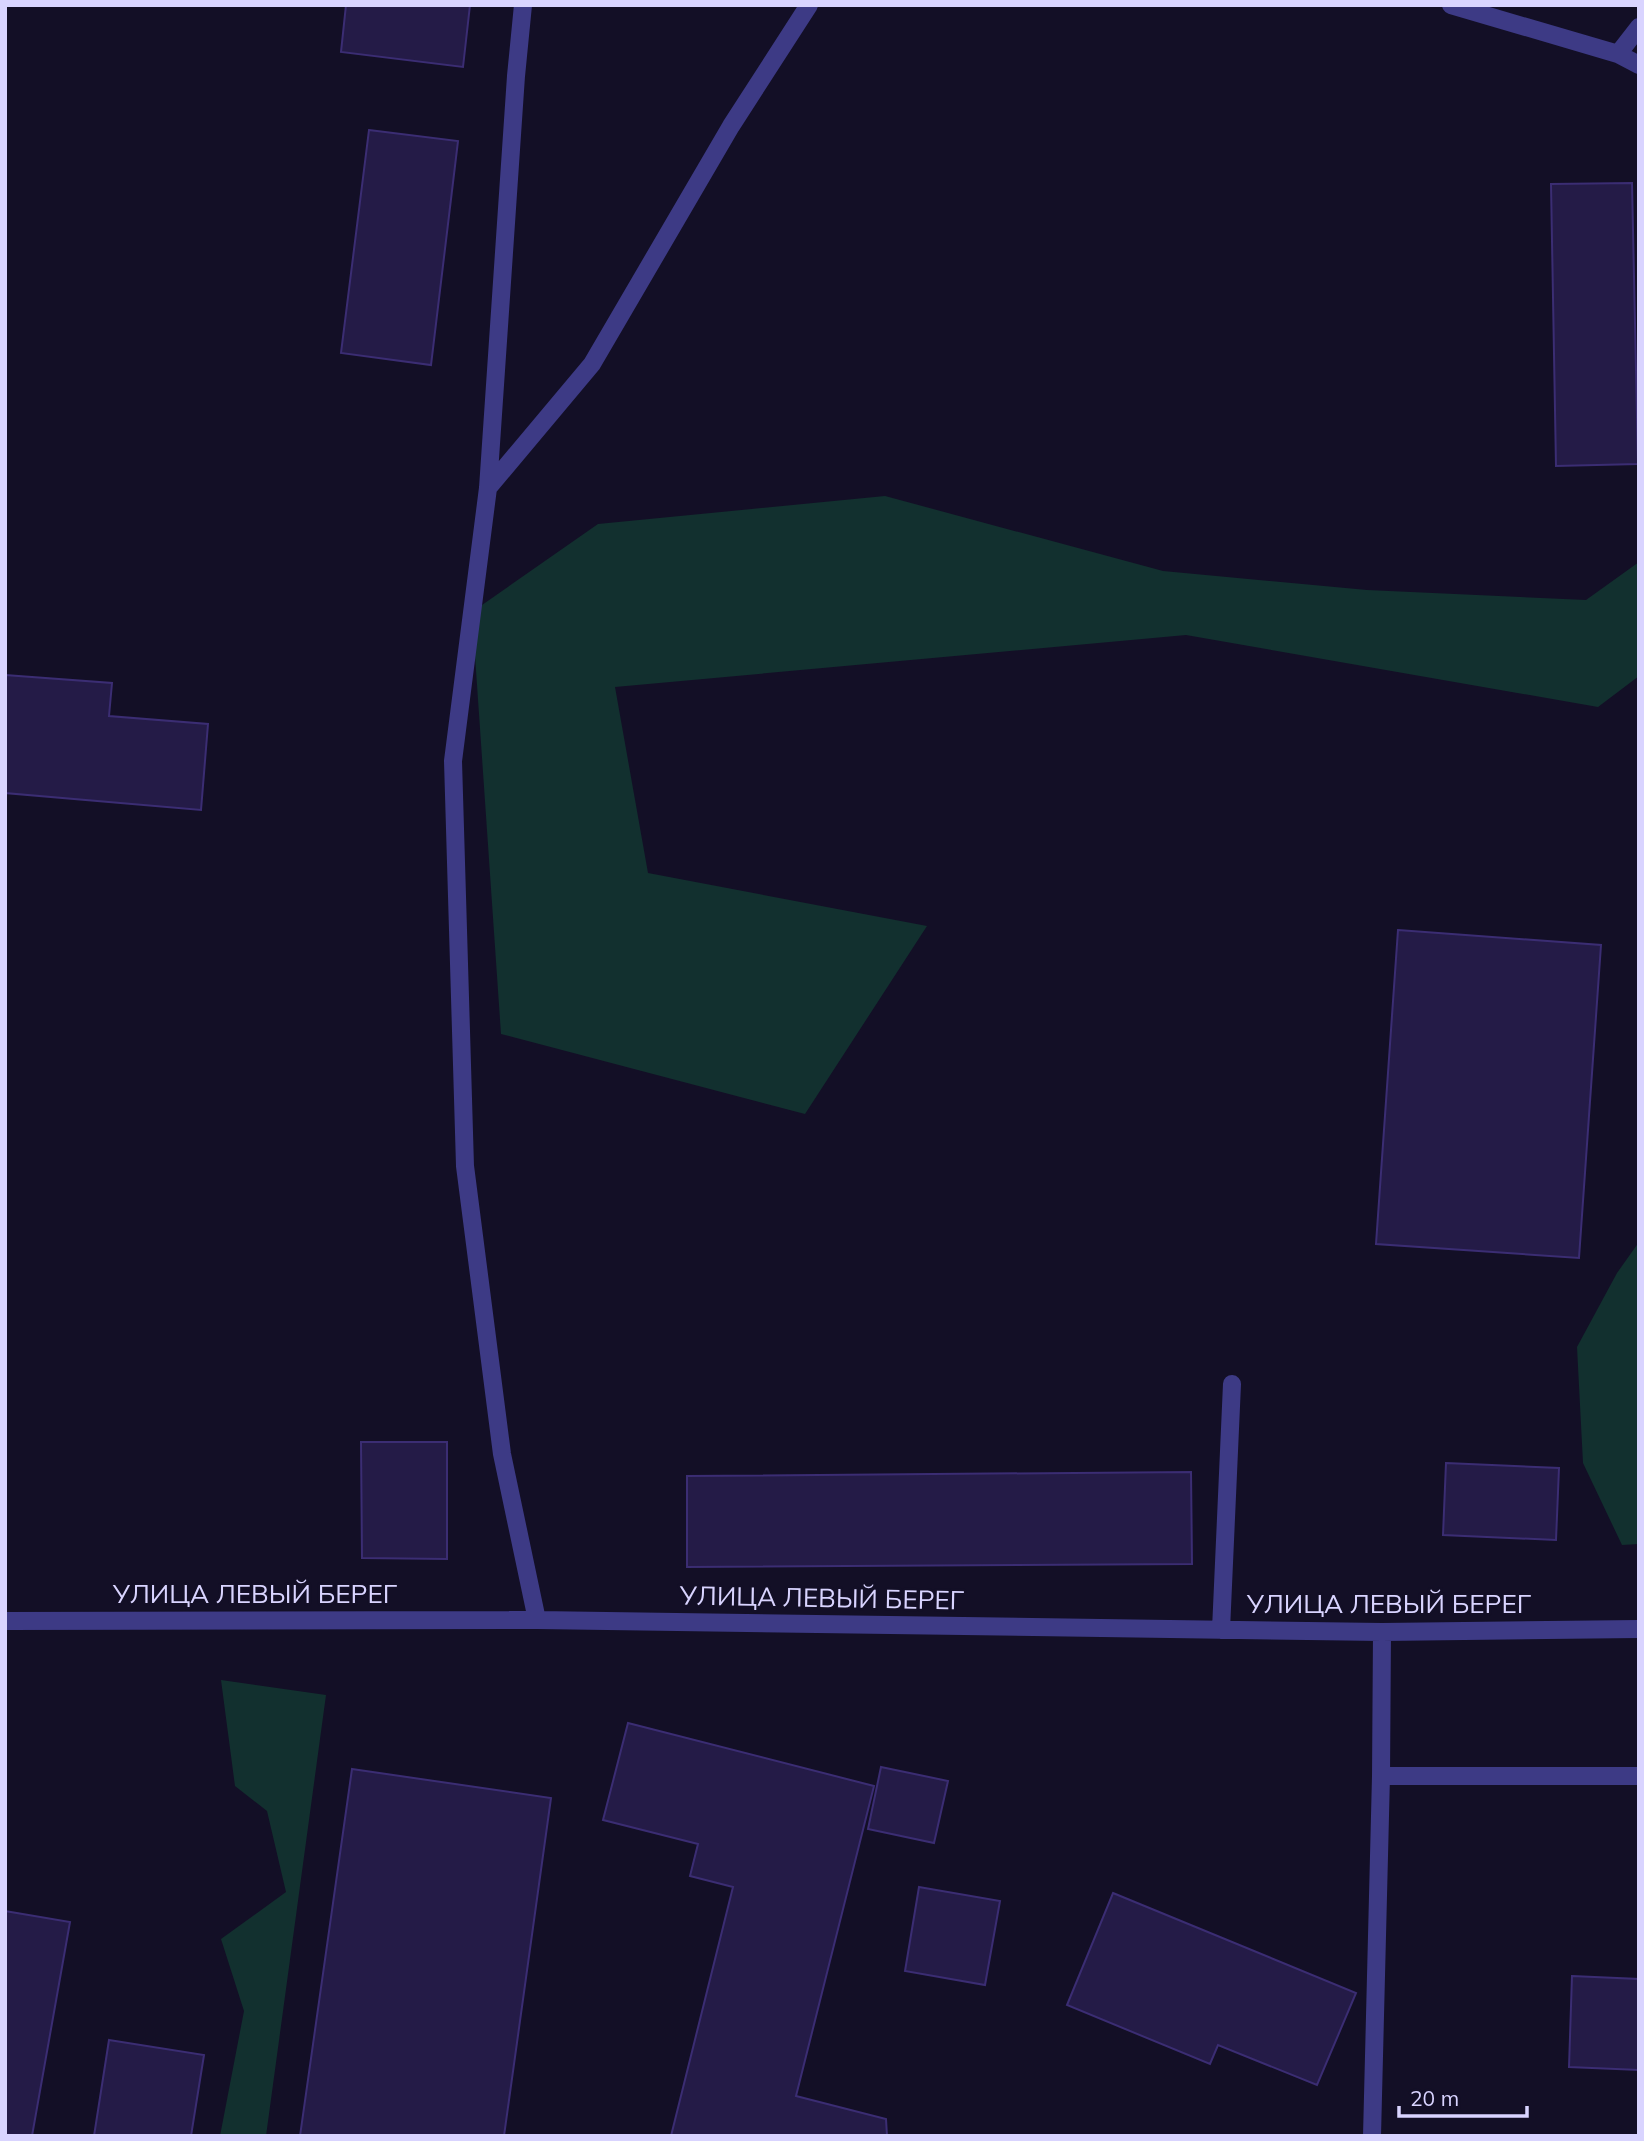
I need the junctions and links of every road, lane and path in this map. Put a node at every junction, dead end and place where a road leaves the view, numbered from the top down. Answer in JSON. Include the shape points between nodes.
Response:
{"nodes":[{"id":1,"x":523,"y":5,"type":"edge"},
{"id":2,"x":809,"y":5,"type":"edge"},
{"id":3,"x":1451,"y":5,"type":"edge"},
{"id":4,"x":1639,"y":27,"type":"edge"},
{"id":5,"x":1618,"y":54,"type":"junction"},
{"id":6,"x":1639,"y":65,"type":"edge"},
{"id":7,"x":488,"y":488,"type":"junction"},
{"id":8,"x":1232,"y":1384,"type":"dead end"},
{"id":9,"x":537,"y":1620,"type":"junction"},
{"id":10,"x":5,"y":1621,"type":"edge"},
{"id":11,"x":1639,"y":1629,"type":"edge"},
{"id":12,"x":1221,"y":1630,"type":"junction"},
{"id":13,"x":1382,"y":1632,"type":"junction"},
{"id":14,"x":1381,"y":1776,"type":"junction"},
{"id":15,"x":1639,"y":1776,"type":"edge"},
{"id":16,"x":1371,"y":2136,"type":"edge"}],
"edges":[{"from":1,"to":7,"type":"street"},
{"from":2,"to":7,"type":"street","via":[[731,126],[592,364]]},
{"from":3,"to":5,"type":"street"},
{"from":4,"to":5,"type":"street"},
{"from":5,"to":6,"type":"street"},
{"from":7,"to":9,"type":"street","via":[[453,761],[465,1166],[502,1454]]},
{"from":8,"to":12,"type":"street"},
{"from":9,"to":10,"type":"street","name":"УЛИЦА ЛЕВЫЙ БЕРЕГ"},
{"from":9,"to":12,"type":"street","name":"УЛИЦА ЛЕВЫЙ БЕРЕГ"},
{"from":11,"to":13,"type":"street","name":"УЛИЦА ЛЕВЫЙ БЕРЕГ"},
{"from":12,"to":13,"type":"street","name":"УЛИЦА ЛЕВЫЙ БЕРЕГ"},
{"from":13,"to":14,"type":"street"},
{"from":14,"to":15,"type":"street"},
{"from":14,"to":16,"type":"street"}]}
